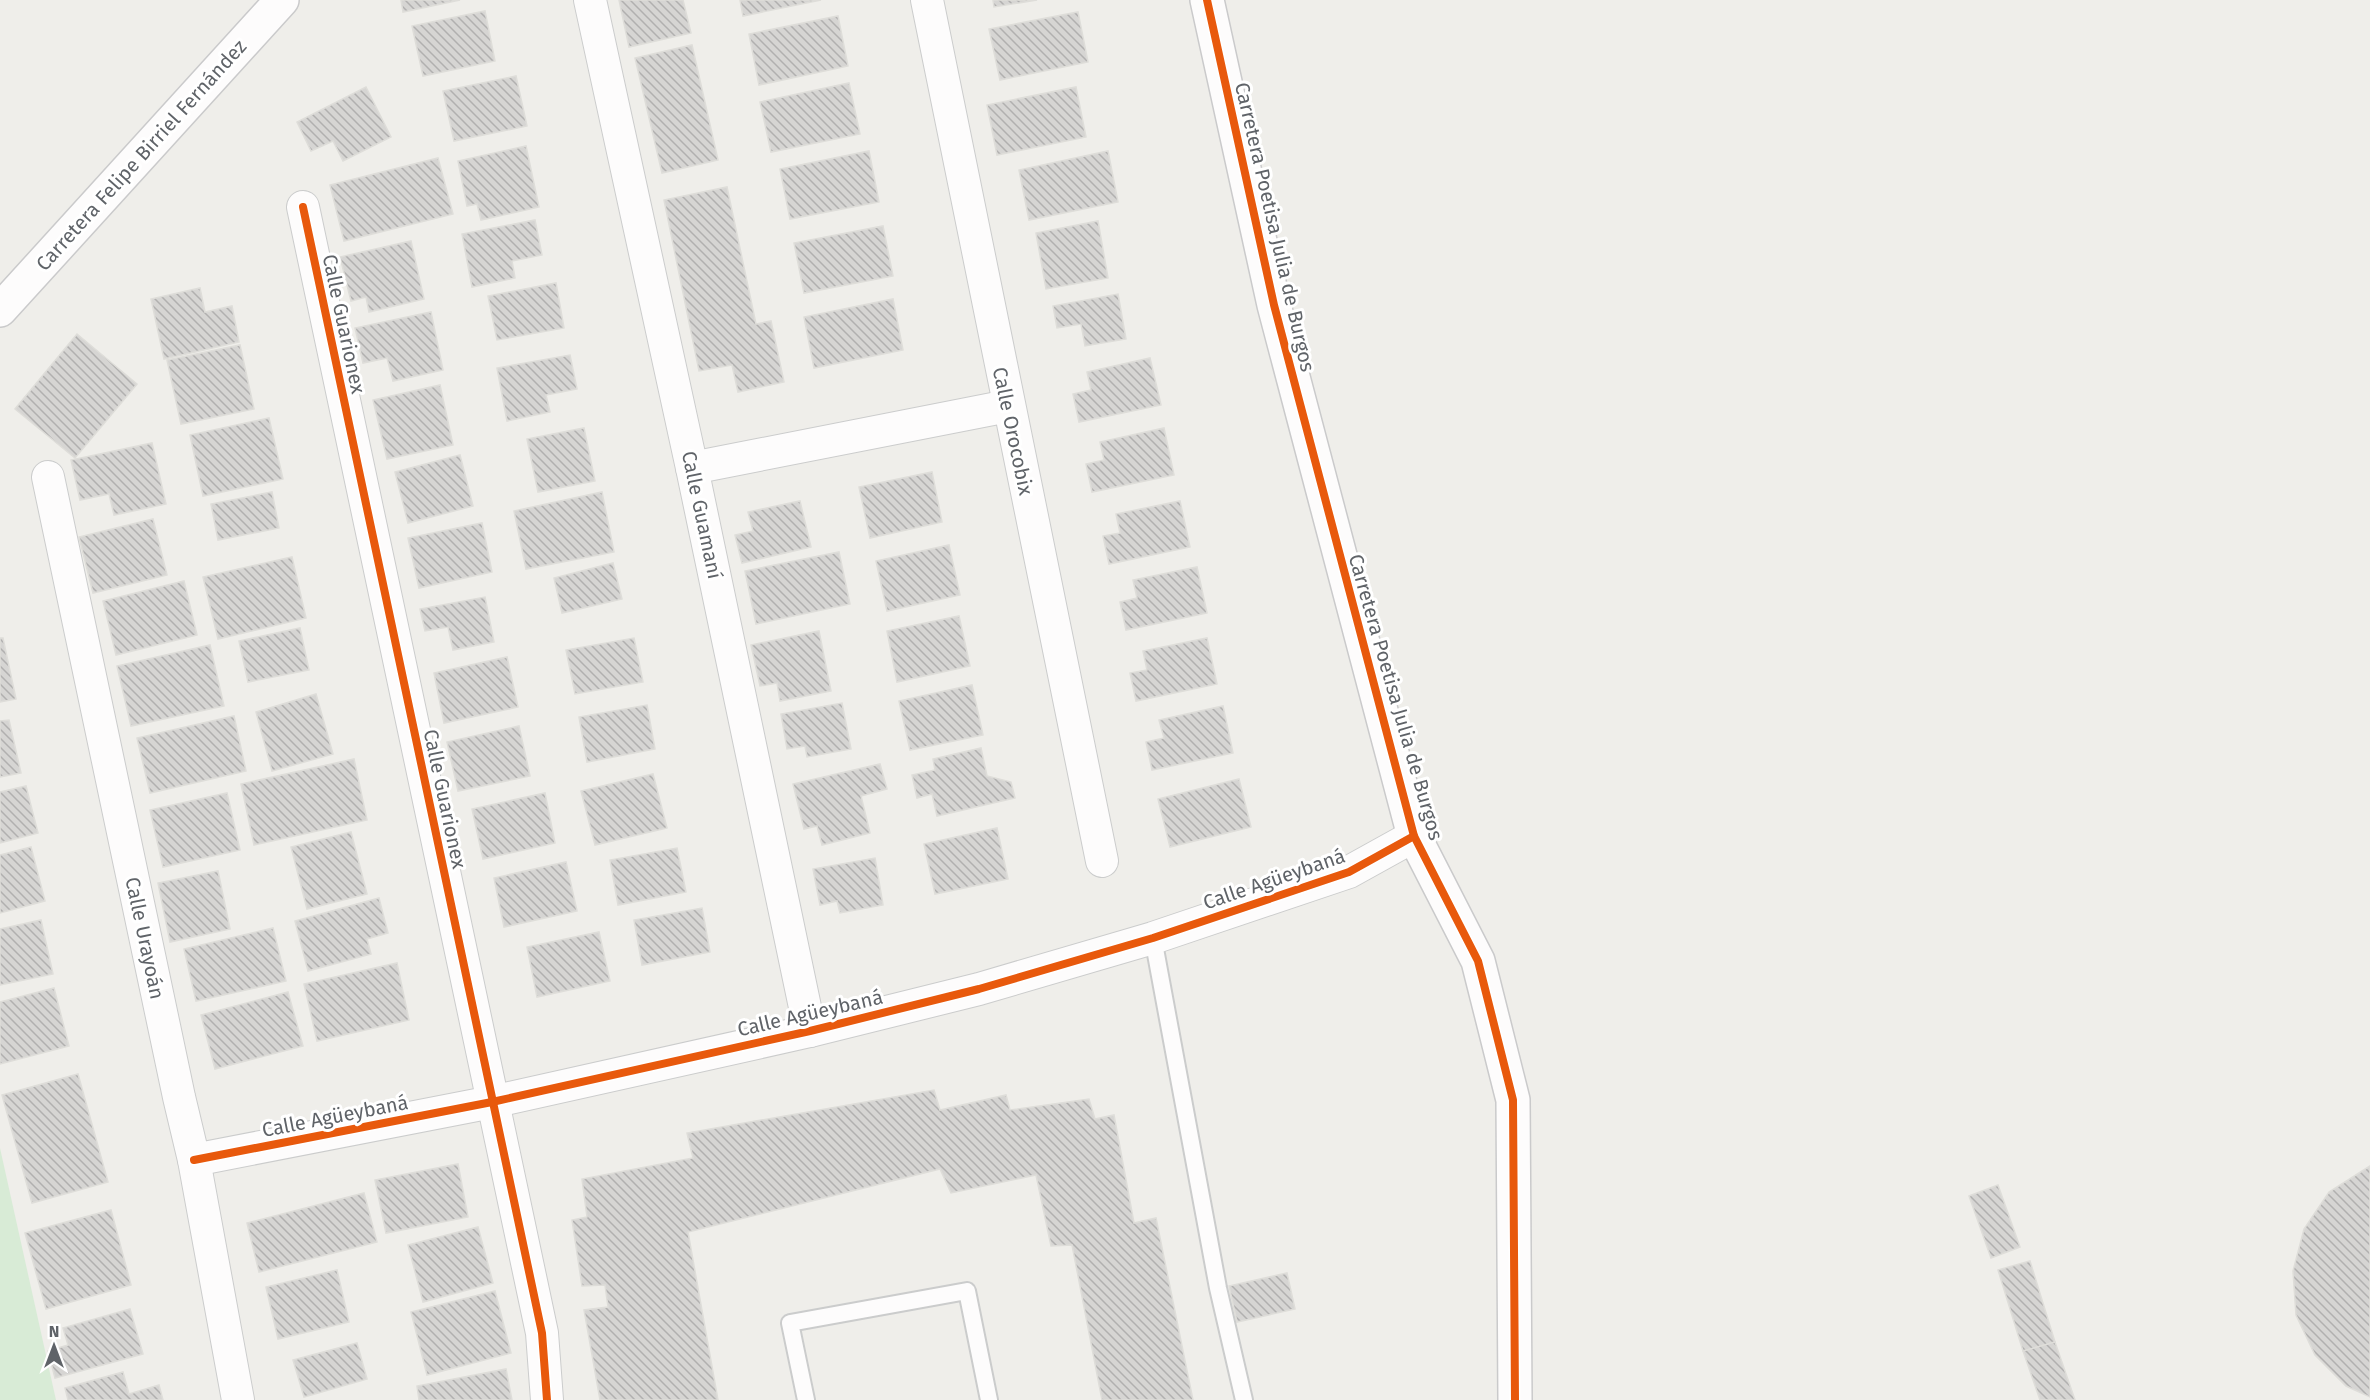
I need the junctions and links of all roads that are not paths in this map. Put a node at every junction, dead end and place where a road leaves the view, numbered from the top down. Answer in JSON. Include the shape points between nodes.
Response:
{"nodes":[{"id":1,"x":282,"y":0,"type":"edge"},
{"id":2,"x":590,"y":0,"type":"edge"},
{"id":3,"x":927,"y":0,"type":"edge"},
{"id":4,"x":1208,"y":0,"type":"edge"},
{"id":5,"x":303,"y":207,"type":"dead end"},
{"id":6,"x":0,"y":310,"type":"edge"},
{"id":7,"x":1008,"y":405,"type":"junction"},
{"id":8,"x":692,"y":468,"type":"junction"},
{"id":9,"x":48,"y":477,"type":"dead end"},
{"id":10,"x":1414,"y":836,"type":"junction"},
{"id":11,"x":1102,"y":861,"type":"dead end"},
{"id":12,"x":1153,"y":938,"type":"junction"},
{"id":13,"x":810,"y":1031,"type":"junction"},
{"id":14,"x":492,"y":1102,"type":"junction"},
{"id":15,"x":194,"y":1160,"type":"junction"},
{"id":16,"x":238,"y":1400,"type":"edge"},
{"id":17,"x":547,"y":1400,"type":"edge"},
{"id":18,"x":806,"y":1400,"type":"edge"},
{"id":19,"x":988,"y":1400,"type":"edge"},
{"id":20,"x":1244,"y":1400,"type":"edge"},
{"id":21,"x":1515,"y":1400,"type":"edge"}],
"edges":[{"from":1,"to":6,"type":"street","name":"Carretera Felipe Birriel Fernández"},
{"from":2,"to":8,"type":"street","name":"Calle Guamaní"},
{"from":3,"to":7,"type":"street","name":"Calle Orocobix"},
{"from":4,"to":10,"type":"street","name":"Carretera Poetisa Julia de Burgos","via":[[1274,305]]},
{"from":5,"to":14,"type":"street","name":"Calle Guarionex"},
{"from":7,"to":8,"type":"street"},
{"from":7,"to":11,"type":"street","name":"Calle Orocobix"},
{"from":8,"to":13,"type":"street","name":"Calle Guamaní"},
{"from":9,"to":15,"type":"street","name":"Calle Urayoán"},
{"from":10,"to":12,"type":"street","name":"Calle Agüeybaná","via":[[1349,872]]},
{"from":10,"to":21,"type":"street","name":"Carretera Poetisa Julia de Burgos","via":[[1478,961],[1513,1100]]},
{"from":12,"to":13,"type":"street","name":"Calle Agüeybaná","via":[[979,989]]},
{"from":12,"to":20,"type":"lane","via":[[1218,1288]]},
{"from":13,"to":14,"type":"street","name":"Calle Agüeybaná"},
{"from":14,"to":15,"type":"street","name":"Calle Agüeybaná"},
{"from":14,"to":17,"type":"street","name":"Calle Guarionex","via":[[542,1333]]},
{"from":15,"to":16,"type":"street","name":"Calle Urayoán"},
{"from":18,"to":19,"type":"lane","via":[[790,1323],[967,1291]]}]}
